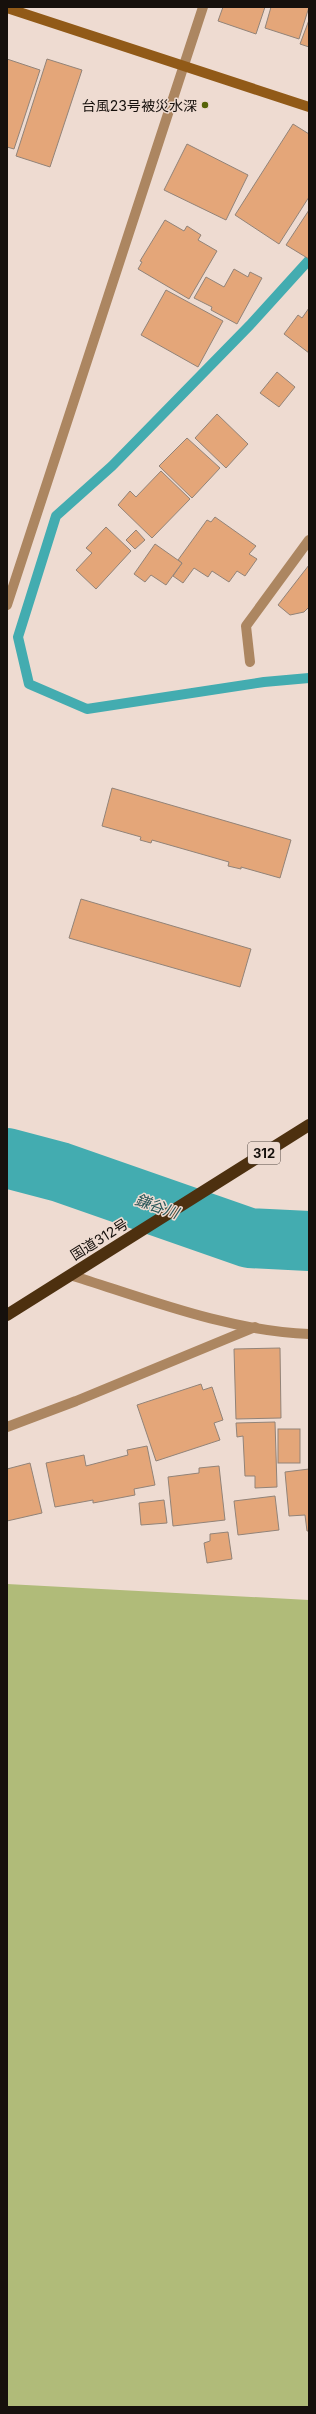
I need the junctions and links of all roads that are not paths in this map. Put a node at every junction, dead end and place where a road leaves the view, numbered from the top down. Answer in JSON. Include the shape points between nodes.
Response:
{"nodes":[{"id":1,"x":203,"y":7,"type":"edge"},
{"id":2,"x":7,"y":8,"type":"edge"},
{"id":3,"x":183,"y":66,"type":"junction"},
{"id":4,"x":309,"y":106,"type":"edge"},
{"id":5,"x":309,"y":540,"type":"edge"},
{"id":6,"x":7,"y":605,"type":"edge"},
{"id":7,"x":250,"y":662,"type":"dead end"},
{"id":8,"x":309,"y":1125,"type":"edge"},
{"id":9,"x":70,"y":1275,"type":"junction"},
{"id":10,"x":7,"y":1315,"type":"edge"},
{"id":11,"x":255,"y":1327,"type":"junction"},
{"id":12,"x":309,"y":1334,"type":"edge"},
{"id":13,"x":7,"y":1427,"type":"edge"}],
"edges":[{"from":1,"to":3,"type":"street"},
{"from":2,"to":3,"type":"street"},
{"from":3,"to":4,"type":"street"},
{"from":3,"to":6,"type":"street"},
{"from":5,"to":7,"type":"street","via":[[246,626]]},
{"from":8,"to":9,"type":"highway","name":"国道312号","number":"312"},
{"from":9,"to":10,"type":"highway","name":"国道312号","number":"312"},
{"from":9,"to":11,"type":"street","via":[[228,1322]]},
{"from":11,"to":12,"type":"street"},
{"from":11,"to":13,"type":"street"}]}
